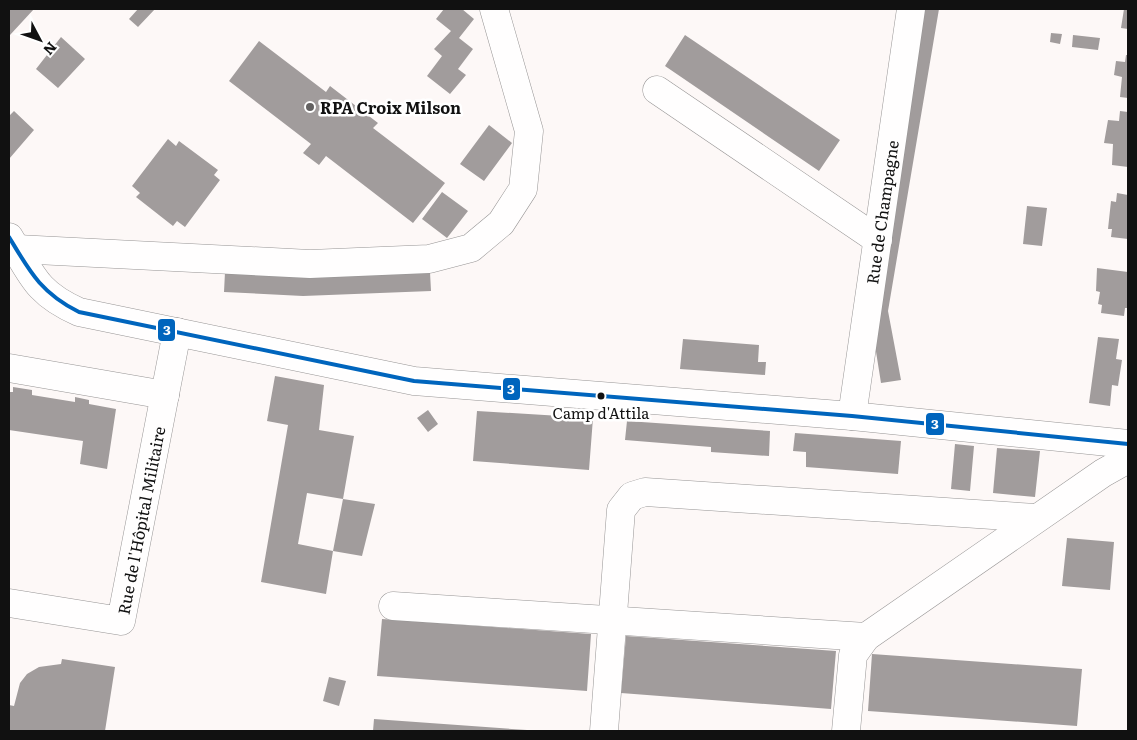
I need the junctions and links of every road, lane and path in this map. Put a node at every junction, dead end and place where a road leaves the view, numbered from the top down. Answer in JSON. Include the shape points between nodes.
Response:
{"nodes":[{"id":1,"x":494,"y":9,"type":"edge"},
{"id":2,"x":904,"y":13,"type":"edge"},
{"id":3,"x":657,"y":90,"type":"dead end"},
{"id":4,"x":878,"y":240,"type":"junction"},
{"id":5,"x":13,"y":243,"type":"edge"},
{"id":6,"x":177,"y":332,"type":"junction"},
{"id":7,"x":9,"y":368,"type":"edge"},
{"id":8,"x":165,"y":395,"type":"junction"},
{"id":9,"x":852,"y":416,"type":"junction"},
{"id":10,"x":1128,"y":444,"type":"edge"},
{"id":11,"x":1128,"y":459,"type":"edge"},
{"id":12,"x":1036,"y":518,"type":"junction"},
{"id":13,"x":9,"y":603,"type":"edge"},
{"id":14,"x":393,"y":606,"type":"dead end"},
{"id":15,"x":613,"y":620,"type":"junction"},
{"id":16,"x":866,"y":637,"type":"junction"},
{"id":17,"x":604,"y":731,"type":"edge"},
{"id":18,"x":846,"y":731,"type":"edge"}],
"edges":[{"from":1,"to":5,"type":"street","via":[[529,131],[523,189],[501,223],[471,248],[429,259],[310,264]]},
{"from":2,"to":4,"type":"street","name":"Rue de Champagne"},
{"from":3,"to":4,"type":"street"},
{"from":4,"to":9,"type":"street","name":"Rue de Champagne"},
{"from":5,"to":6,"type":"street","via":[[38,286],[60,304],[79,312]]},
{"from":6,"to":8,"type":"street","name":"Rue de l'Hôpital Militaire"},
{"from":6,"to":9,"type":"street","via":[[414,381]]},
{"from":7,"to":8,"type":"street"},
{"from":8,"to":13,"type":"street","name":"Rue de l'Hôpital Militaire","via":[[121,621]]},
{"from":9,"to":10,"type":"street"},
{"from":11,"to":12,"type":"street"},
{"from":12,"to":15,"type":"street","via":[[645,492],[632,496],[621,510]]},
{"from":12,"to":16,"type":"street"},
{"from":14,"to":15,"type":"street"},
{"from":15,"to":16,"type":"street"},
{"from":15,"to":17,"type":"street"},
{"from":16,"to":18,"type":"street","via":[[853,655]]}]}
